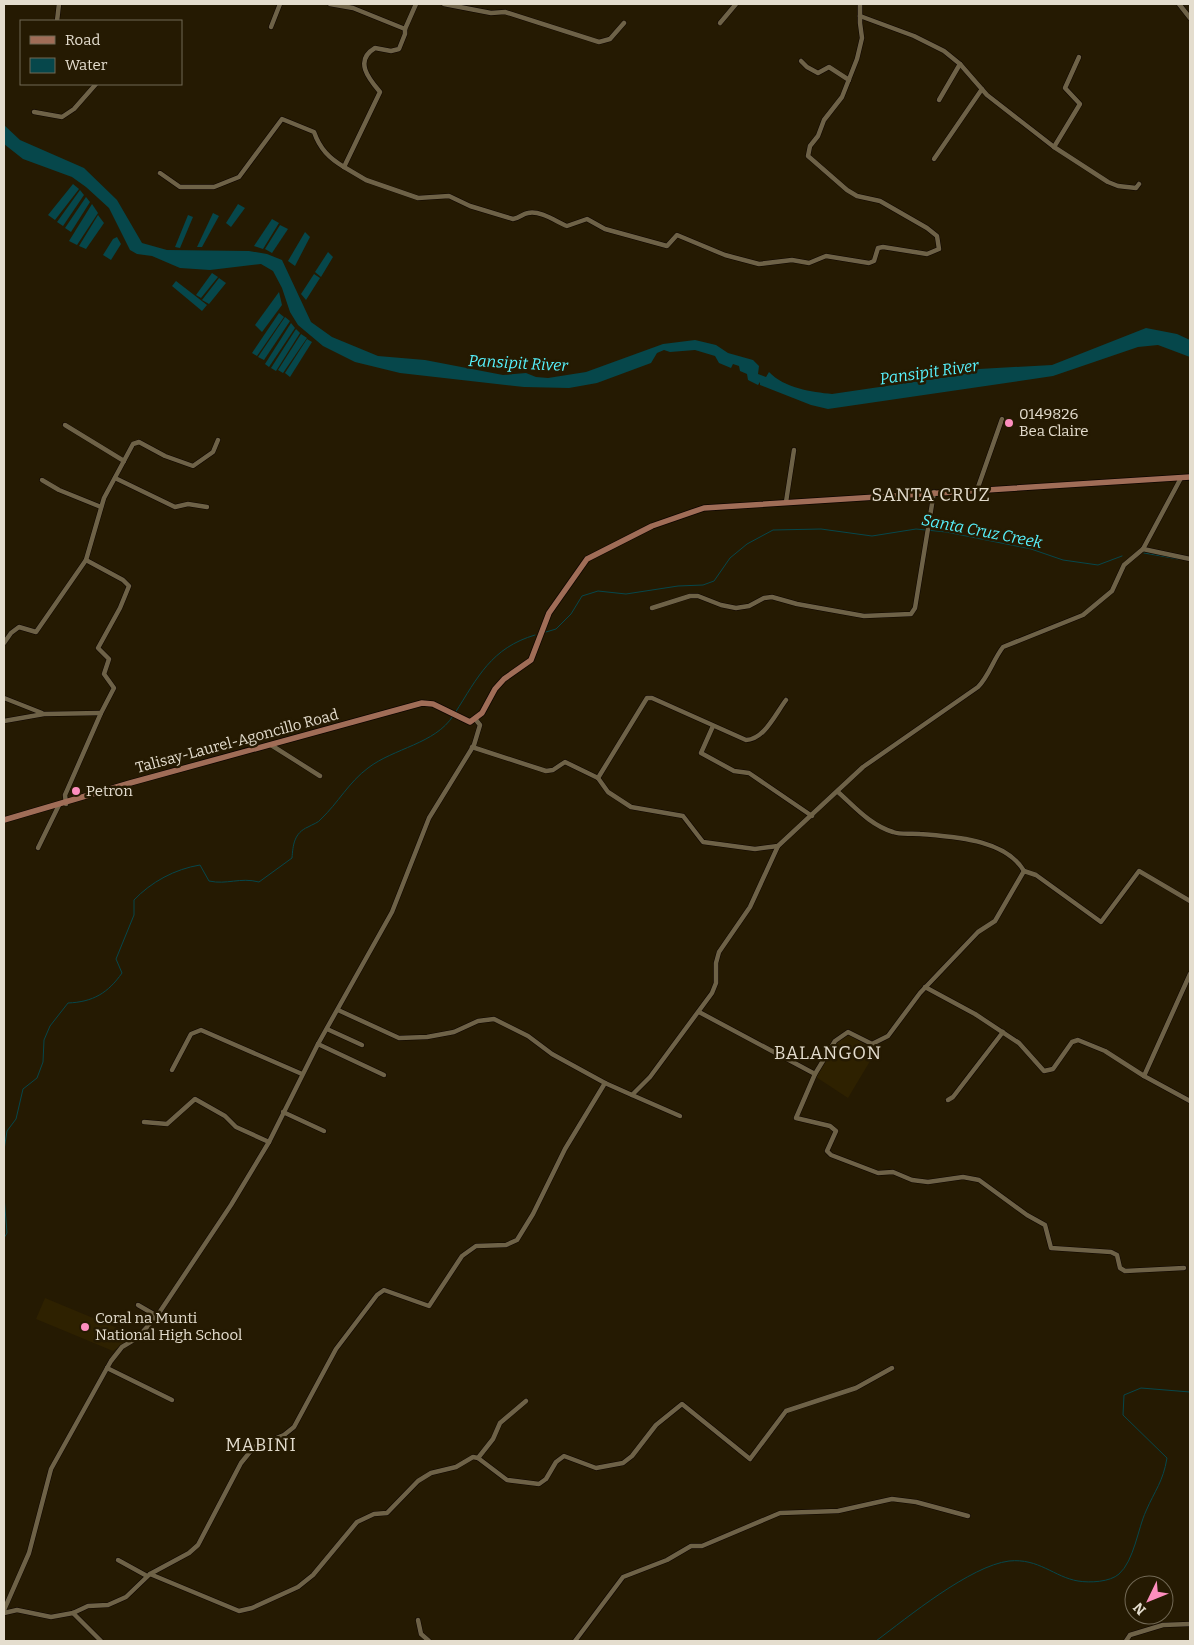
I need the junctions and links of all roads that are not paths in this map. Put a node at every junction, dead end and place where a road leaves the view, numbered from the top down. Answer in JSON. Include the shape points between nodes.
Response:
{"nodes":[{"id":1,"x":59,"y":4,"type":"edge"},
{"id":2,"x":280,"y":4,"type":"edge"},
{"id":3,"x":330,"y":4,"type":"edge"},
{"id":4,"x":416,"y":4,"type":"edge"},
{"id":5,"x":444,"y":4,"type":"edge"},
{"id":6,"x":736,"y":4,"type":"edge"},
{"id":7,"x":860,"y":4,"type":"edge"},
{"id":8,"x":1179,"y":4,"type":"edge"},
{"id":9,"x":860,"y":16,"type":"junction"},
{"id":10,"x":1190,"y":18,"type":"edge"},
{"id":11,"x":57,"y":20,"type":"edge"},
{"id":12,"x":624,"y":23,"type":"dead end"},
{"id":13,"x":720,"y":23,"type":"dead end"},
{"id":14,"x":271,"y":27,"type":"dead end"},
{"id":15,"x":405,"y":28,"type":"junction"},
{"id":16,"x":1079,"y":57,"type":"dead end"},
{"id":17,"x":801,"y":61,"type":"dead end"},
{"id":18,"x":960,"y":64,"type":"junction"},
{"id":19,"x":849,"y":80,"type":"junction"},
{"id":20,"x":95,"y":85,"type":"edge"},
{"id":21,"x":982,"y":89,"type":"junction"},
{"id":22,"x":939,"y":100,"type":"dead end"},
{"id":23,"x":34,"y":112,"type":"dead end"},
{"id":24,"x":1054,"y":147,"type":"junction"},
{"id":25,"x":934,"y":159,"type":"dead end"},
{"id":26,"x":344,"y":167,"type":"junction"},
{"id":27,"x":160,"y":173,"type":"dead end"},
{"id":28,"x":1139,"y":184,"type":"dead end"},
{"id":29,"x":1002,"y":420,"type":"dead end"},
{"id":30,"x":65,"y":425,"type":"dead end"},
{"id":31,"x":218,"y":440,"type":"dead end"},
{"id":32,"x":794,"y":450,"type":"dead end"},
{"id":33,"x":124,"y":461,"type":"junction"},
{"id":34,"x":1190,"y":477,"type":"edge"},
{"id":35,"x":115,"y":478,"type":"junction"},
{"id":36,"x":1181,"y":478,"type":"junction"},
{"id":37,"x":42,"y":480,"type":"dead end"},
{"id":38,"x":978,"y":490,"type":"junction"},
{"id":39,"x":934,"y":492,"type":"junction"},
{"id":40,"x":786,"y":502,"type":"junction"},
{"id":41,"x":101,"y":507,"type":"junction"},
{"id":42,"x":206,"y":507,"type":"dead end"},
{"id":43,"x":1143,"y":549,"type":"junction"},
{"id":44,"x":1190,"y":559,"type":"edge"},
{"id":45,"x":86,"y":560,"type":"junction"},
{"id":46,"x":652,"y":608,"type":"dead end"},
{"id":47,"x":4,"y":643,"type":"edge"},
{"id":48,"x":4,"y":698,"type":"edge"},
{"id":49,"x":786,"y":700,"type":"dead end"},
{"id":50,"x":101,"y":712,"type":"junction"},
{"id":51,"x":44,"y":714,"type":"junction"},
{"id":52,"x":476,"y":720,"type":"junction"},
{"id":53,"x":4,"y":721,"type":"edge"},
{"id":54,"x":713,"y":726,"type":"junction"},
{"id":55,"x":271,"y":745,"type":"junction"},
{"id":56,"x":472,"y":747,"type":"junction"},
{"id":57,"x":320,"y":776,"type":"dead end"},
{"id":58,"x":598,"y":778,"type":"junction"},
{"id":59,"x":838,"y":792,"type":"junction"},
{"id":60,"x":62,"y":804,"type":"junction"},
{"id":61,"x":812,"y":816,"type":"junction"},
{"id":62,"x":4,"y":820,"type":"edge"},
{"id":63,"x":778,"y":846,"type":"junction"},
{"id":64,"x":38,"y":848,"type":"dead end"},
{"id":65,"x":1024,"y":871,"type":"junction"},
{"id":66,"x":1190,"y":901,"type":"edge"},
{"id":67,"x":1190,"y":974,"type":"edge"},
{"id":68,"x":925,"y":987,"type":"junction"},
{"id":69,"x":338,"y":1010,"type":"junction"},
{"id":70,"x":699,"y":1012,"type":"junction"},
{"id":71,"x":327,"y":1029,"type":"junction"},
{"id":72,"x":1003,"y":1032,"type":"junction"},
{"id":73,"x":318,"y":1044,"type":"junction"},
{"id":74,"x":362,"y":1045,"type":"dead end"},
{"id":75,"x":172,"y":1070,"type":"dead end"},
{"id":76,"x":302,"y":1074,"type":"junction"},
{"id":77,"x":815,"y":1074,"type":"junction"},
{"id":78,"x":384,"y":1075,"type":"dead end"},
{"id":79,"x":1144,"y":1076,"type":"junction"},
{"id":80,"x":605,"y":1083,"type":"junction"},
{"id":81,"x":632,"y":1095,"type":"junction"},
{"id":82,"x":948,"y":1100,"type":"dead end"},
{"id":83,"x":1190,"y":1101,"type":"edge"},
{"id":84,"x":283,"y":1112,"type":"junction"},
{"id":85,"x":680,"y":1116,"type":"dead end"},
{"id":86,"x":144,"y":1122,"type":"dead end"},
{"id":87,"x":324,"y":1131,"type":"dead end"},
{"id":88,"x":269,"y":1142,"type":"junction"},
{"id":89,"x":1184,"y":1268,"type":"dead end"},
{"id":90,"x":138,"y":1305,"type":"dead end"},
{"id":91,"x":157,"y":1316,"type":"junction"},
{"id":92,"x":107,"y":1368,"type":"junction"},
{"id":93,"x":892,"y":1368,"type":"dead end"},
{"id":94,"x":172,"y":1400,"type":"dead end"},
{"id":95,"x":526,"y":1401,"type":"dead end"},
{"id":96,"x":478,"y":1458,"type":"junction"},
{"id":97,"x":968,"y":1516,"type":"dead end"},
{"id":98,"x":118,"y":1560,"type":"dead end"},
{"id":99,"x":148,"y":1575,"type":"junction"},
{"id":100,"x":4,"y":1612,"type":"edge"},
{"id":101,"x":73,"y":1613,"type":"junction"},
{"id":102,"x":418,"y":1620,"type":"dead end"},
{"id":103,"x":1190,"y":1624,"type":"edge"},
{"id":104,"x":101,"y":1641,"type":"edge"},
{"id":105,"x":429,"y":1641,"type":"edge"},
{"id":106,"x":575,"y":1641,"type":"edge"},
{"id":107,"x":1126,"y":1641,"type":"edge"}],
"edges":[{"from":1,"to":11,"type":"street"},
{"from":2,"to":14,"type":"street"},
{"from":3,"to":15,"type":"street","via":[[353,8]]},
{"from":4,"to":15,"type":"street"},
{"from":5,"to":12,"type":"street","via":[[491,13],[505,12],[599,42],[610,39]]},
{"from":6,"to":13,"type":"street"},
{"from":7,"to":9,"type":"street"},
{"from":8,"to":10,"type":"street"},
{"from":9,"to":18,"type":"street","via":[[928,42]]},
{"from":9,"to":19,"type":"street","via":[[862,38]]},
{"from":15,"to":26,"type":"street","via":[[406,34],[399,49],[391,52],[375,48],[364,63],[365,73],[380,92]]},
{"from":16,"to":24,"type":"street","via":[[1064,88],[1080,104]]},
{"from":17,"to":19,"type":"street","via":[[818,72],[829,67]]},
{"from":18,"to":21,"type":"street"},
{"from":18,"to":22,"type":"street"},
{"from":19,"to":26,"type":"street","via":[[842,97],[824,120],[808,156],[847,190],[857,196],[880,201],[927,228],[937,236],[940,244],[935,252],[928,254],[884,247],[878,248],[874,261],[869,263],[826,256],[809,263],[792,260],[759,264],[725,255],[676,235],[667,246],[605,229],[587,219],[567,226],[529,212],[513,219],[449,196],[418,198],[366,180]]},
{"from":20,"to":23,"type":"street","via":[[74,110],[62,117]]},
{"from":21,"to":24,"type":"street"},
{"from":21,"to":25,"type":"street"},
{"from":24,"to":28,"type":"street","via":[[1118,186],[1136,188]]},
{"from":26,"to":27,"type":"street","via":[[331,160],[320,147],[314,132],[282,119],[239,177],[214,187],[180,186]]},
{"from":29,"to":38,"type":"street"},
{"from":30,"to":33,"type":"street"},
{"from":31,"to":33,"type":"street","via":[[213,452],[193,466],[139,442],[133,444]]},
{"from":32,"to":40,"type":"street"},
{"from":33,"to":35,"type":"street"},
{"from":34,"to":36,"type":"main road"},
{"from":35,"to":41,"type":"street"},
{"from":35,"to":42,"type":"street","via":[[175,507],[188,504]]},
{"from":36,"to":38,"type":"main road"},
{"from":36,"to":43,"type":"street"},
{"from":37,"to":41,"type":"street"},
{"from":38,"to":39,"type":"main road"},
{"from":39,"to":40,"type":"main road"},
{"from":39,"to":46,"type":"street","via":[[916,608],[911,614],[864,616],[772,597],[736,608],[690,596]]},
{"from":40,"to":52,"type":"main road","via":[[704,508],[652,526],[587,559],[549,613],[531,660],[504,678]]},
{"from":41,"to":45,"type":"street"},
{"from":43,"to":44,"type":"street"},
{"from":43,"to":59,"type":"street","via":[[1124,565],[1112,591],[1088,611],[1003,647],[978,687],[863,767]]},
{"from":45,"to":47,"type":"street","via":[[36,632],[19,627]]},
{"from":45,"to":50,"type":"street","via":[[129,586],[98,648],[109,659],[104,674],[114,688]]},
{"from":48,"to":51,"type":"street"},
{"from":49,"to":54,"type":"street","via":[[753,740]]},
{"from":50,"to":51,"type":"street"},
{"from":50,"to":60,"type":"street"},
{"from":51,"to":53,"type":"street"},
{"from":52,"to":55,"type":"main road","name":"Talisay-Laurel-Agoncillo Road","via":[[460,719],[433,704],[422,703]]},
{"from":52,"to":56,"type":"street","via":[[480,725]]},
{"from":54,"to":58,"type":"street","via":[[648,698]]},
{"from":54,"to":61,"type":"street","via":[[701,753],[734,770],[749,773]]},
{"from":55,"to":57,"type":"street"},
{"from":55,"to":60,"type":"main road","name":"Talisay-Laurel-Agoncillo Road"},
{"from":56,"to":58,"type":"street","via":[[546,771],[565,762]]},
{"from":56,"to":69,"type":"street","via":[[429,818],[392,912]]},
{"from":58,"to":63,"type":"street","via":[[608,792],[631,807],[682,816],[703,842],[755,849]]},
{"from":59,"to":61,"type":"street"},
{"from":59,"to":65,"type":"street","via":[[874,825],[900,834],[943,836],[987,844],[1017,860]]},
{"from":60,"to":62,"type":"main road","name":"Talisay-Laurel-Agoncillo Road"},
{"from":60,"to":64,"type":"street"},
{"from":61,"to":63,"type":"street"},
{"from":63,"to":70,"type":"street","via":[[750,907],[719,952],[716,983]]},
{"from":65,"to":66,"type":"street","via":[[1036,875],[1101,922],[1139,871]]},
{"from":65,"to":68,"type":"street","via":[[995,921],[978,932]]},
{"from":67,"to":79,"type":"street"},
{"from":68,"to":72,"type":"street"},
{"from":68,"to":77,"type":"street","via":[[888,1036],[872,1044],[852,1033],[844,1034],[834,1041]]},
{"from":69,"to":71,"type":"street"},
{"from":69,"to":80,"type":"street","via":[[399,1038],[454,1032],[478,1021],[494,1019]]},
{"from":70,"to":77,"type":"street"},
{"from":70,"to":81,"type":"street","via":[[650,1077]]},
{"from":71,"to":73,"type":"street"},
{"from":71,"to":74,"type":"street"},
{"from":72,"to":79,"type":"street","via":[[1019,1043],[1044,1071],[1053,1069],[1072,1042],[1078,1040],[1105,1051]]},
{"from":72,"to":82,"type":"street","via":[[953,1098]]},
{"from":73,"to":76,"type":"street"},
{"from":73,"to":78,"type":"street"},
{"from":75,"to":76,"type":"street","via":[[191,1034],[201,1030]]},
{"from":76,"to":84,"type":"street"},
{"from":77,"to":89,"type":"street","via":[[796,1118],[830,1126],[836,1131],[827,1151],[831,1155],[878,1173],[893,1172],[912,1180],[928,1182],[963,1177],[979,1180],[1045,1225],[1051,1248],[1111,1252],[1117,1255],[1120,1268],[1125,1271]]},
{"from":79,"to":83,"type":"street"},
{"from":80,"to":81,"type":"street"},
{"from":80,"to":99,"type":"street","via":[[516,1240],[506,1245],[476,1246],[462,1256],[429,1306],[384,1290],[377,1295],[336,1349],[294,1427],[284,1436],[254,1447],[241,1463],[198,1545]]},
{"from":81,"to":85,"type":"street"},
{"from":84,"to":87,"type":"street"},
{"from":84,"to":88,"type":"street"},
{"from":86,"to":88,"type":"street","via":[[167,1124],[195,1099],[225,1116],[236,1127]]},
{"from":88,"to":91,"type":"street"},
{"from":90,"to":91,"type":"street"},
{"from":91,"to":92,"type":"street","via":[[137,1338],[122,1347]]},
{"from":92,"to":94,"type":"street"},
{"from":92,"to":100,"type":"street","via":[[51,1469],[29,1553]]},
{"from":93,"to":96,"type":"street","via":[[856,1388],[786,1410],[750,1459],[682,1404],[656,1425],[630,1459],[615,1465],[592,1468],[564,1456],[539,1484],[507,1480]]},
{"from":95,"to":96,"type":"street","via":[[500,1423],[493,1439]]},
{"from":96,"to":99,"type":"street","via":[[471,1458],[418,1481],[387,1513],[374,1514],[358,1522],[308,1580],[252,1608],[239,1611]]},
{"from":97,"to":106,"type":"street","via":[[892,1499],[838,1511],[780,1513],[702,1546],[690,1546],[667,1560],[623,1577]]},
{"from":98,"to":99,"type":"street"},
{"from":99,"to":101,"type":"street","via":[[126,1597]]},
{"from":100,"to":101,"type":"street","via":[[18,1610],[51,1617]]},
{"from":101,"to":104,"type":"street"},
{"from":102,"to":105,"type":"street","via":[[421,1634]]},
{"from":103,"to":107,"type":"street","via":[[1163,1625],[1130,1635]]}]}
